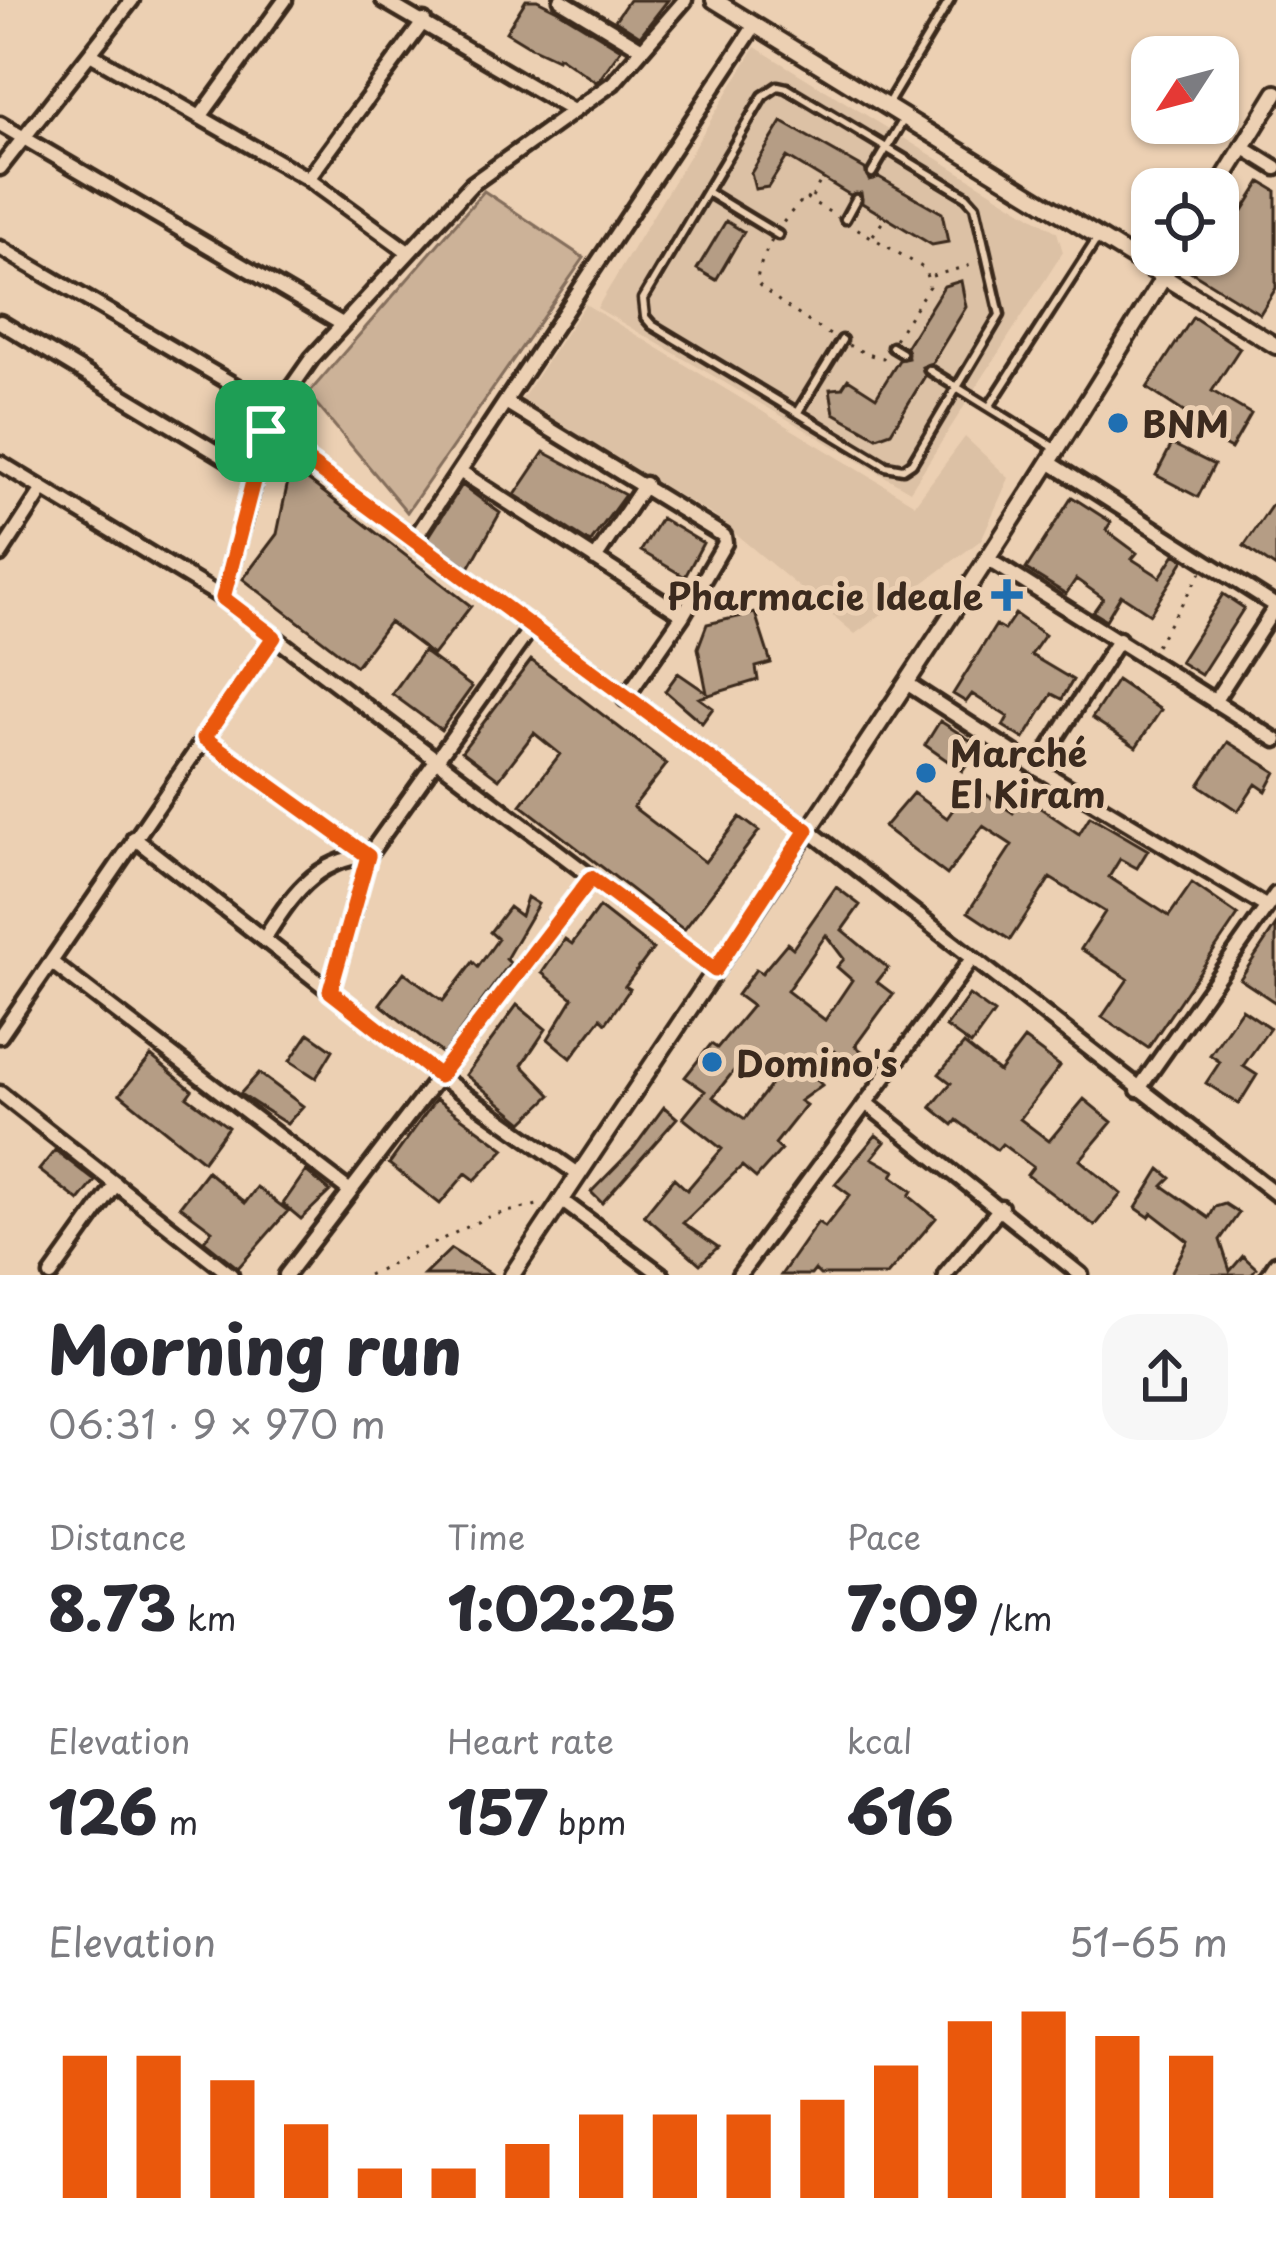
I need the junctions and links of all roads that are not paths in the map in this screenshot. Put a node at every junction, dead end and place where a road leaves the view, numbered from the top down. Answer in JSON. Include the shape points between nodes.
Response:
{"nodes":[{"id":1,"x":132,"y":0,"type":"edge"},
{"id":2,"x":285,"y":0,"type":"edge"},
{"id":3,"x":383,"y":0,"type":"edge"},
{"id":4,"x":561,"y":0,"type":"edge"},
{"id":5,"x":685,"y":0,"type":"edge"},
{"id":6,"x":714,"y":0,"type":"edge"},
{"id":7,"x":950,"y":0,"type":"edge"},
{"id":8,"x":424,"y":21,"type":"junction"},
{"id":9,"x":755,"y":25,"type":"junction"},
{"id":10,"x":642,"y":50,"type":"junction"},
{"id":11,"x":92,"y":56,"type":"junction"},
{"id":12,"x":1276,"y":93,"type":"edge"},
{"id":13,"x":887,"y":105,"type":"junction"},
{"id":14,"x":572,"y":111,"type":"junction"},
{"id":15,"x":906,"y":116,"type":"junction"},
{"id":16,"x":200,"y":117,"type":"junction"},
{"id":17,"x":0,"y":124,"type":"edge"},
{"id":18,"x":23,"y":139,"type":"junction"},
{"id":19,"x":888,"y":146,"type":"junction"},
{"id":20,"x":1242,"y":147,"type":"junction"},
{"id":21,"x":1276,"y":167,"type":"edge"},
{"id":22,"x":0,"y":168,"type":"edge"},
{"id":23,"x":1230,"y":168,"type":"edge"},
{"id":24,"x":872,"y":173,"type":"dead end"},
{"id":25,"x":308,"y":179,"type":"junction"},
{"id":26,"x":706,"y":192,"type":"junction"},
{"id":27,"x":856,"y":199,"type":"dead end"},
{"id":28,"x":844,"y":219,"type":"road end"},
{"id":29,"x":778,"y":235,"type":"road end"},
{"id":30,"x":1099,"y":236,"type":"junction"},
{"id":31,"x":0,"y":248,"type":"edge"},
{"id":32,"x":407,"y":251,"type":"junction"},
{"id":33,"x":1131,"y":255,"type":"edge"},
{"id":34,"x":1165,"y":276,"type":"joint"},
{"id":35,"x":0,"y":322,"type":"edge"},
{"id":36,"x":341,"y":324,"type":"junction"},
{"id":37,"x":842,"y":340,"type":"road end"},
{"id":38,"x":1276,"y":346,"type":"edge"},
{"id":39,"x":892,"y":347,"type":"road end"},
{"id":40,"x":902,"y":353,"type":"dead end"},
{"id":41,"x":929,"y":370,"type":"dead end"},
{"id":42,"x":958,"y":387,"type":"junction"},
{"id":43,"x":507,"y":403,"type":"junction"},
{"id":44,"x":989,"y":406,"type":"junction"},
{"id":45,"x":275,"y":409,"type":"junction"},
{"id":46,"x":798,"y":412,"type":"junction"},
{"id":47,"x":266,"y":431,"type":"junction"},
{"id":48,"x":1054,"y":456,"type":"junction"},
{"id":49,"x":0,"y":463,"type":"edge"},
{"id":50,"x":461,"y":472,"type":"junction"},
{"id":51,"x":256,"y":476,"type":"junction"},
{"id":52,"x":645,"y":484,"type":"junction"},
{"id":53,"x":43,"y":489,"type":"junction"},
{"id":54,"x":413,"y":541,"type":"junction"},
{"id":55,"x":0,"y":555,"type":"edge"},
{"id":56,"x":986,"y":558,"type":"junction"},
{"id":57,"x":595,"y":559,"type":"junction"},
{"id":58,"x":223,"y":598,"type":"junction"},
{"id":59,"x":1276,"y":606,"type":"edge"},
{"id":60,"x":683,"y":615,"type":"junction"},
{"id":61,"x":530,"y":629,"type":"junction"},
{"id":62,"x":274,"y":637,"type":"junction"},
{"id":63,"x":1119,"y":639,"type":"junction"},
{"id":64,"x":908,"y":684,"type":"junction"},
{"id":65,"x":626,"y":699,"type":"junction"},
{"id":66,"x":1214,"y":702,"type":"junction"},
{"id":67,"x":204,"y":738,"type":"junction"},
{"id":68,"x":1276,"y":740,"type":"edge"},
{"id":69,"x":440,"y":759,"type":"junction"},
{"id":70,"x":1037,"y":768,"type":"junction"},
{"id":71,"x":807,"y":830,"type":"junction"},
{"id":72,"x":134,"y":838,"type":"junction"},
{"id":73,"x":368,"y":856,"type":"junction"},
{"id":74,"x":591,"y":878,"type":"junction"},
{"id":75,"x":1276,"y":894,"type":"edge"},
{"id":76,"x":1267,"y":907,"type":"junction"},
{"id":77,"x":264,"y":939,"type":"junction"},
{"id":78,"x":971,"y":960,"type":"junction"},
{"id":79,"x":51,"y":962,"type":"junction"},
{"id":80,"x":715,"y":970,"type":"junction"},
{"id":81,"x":330,"y":991,"type":"junction"},
{"id":82,"x":0,"y":1036,"type":"edge"},
{"id":83,"x":439,"y":1076,"type":"junction"},
{"id":84,"x":1138,"y":1090,"type":"junction"},
{"id":85,"x":0,"y":1093,"type":"edge"},
{"id":86,"x":867,"y":1104,"type":"junction"},
{"id":87,"x":578,"y":1174,"type":"junction"},
{"id":88,"x":116,"y":1184,"type":"junction"},
{"id":89,"x":350,"y":1191,"type":"junction"},
{"id":90,"x":1276,"y":1194,"type":"edge"},
{"id":91,"x":561,"y":1200,"type":"junction"},
{"id":92,"x":1000,"y":1207,"type":"junction"},
{"id":93,"x":1276,"y":1263,"type":"edge"},
{"id":94,"x":1077,"y":1274,"type":"edge"},
{"id":95,"x":51,"y":1275,"type":"edge"},
{"id":96,"x":231,"y":1275,"type":"edge"},
{"id":97,"x":286,"y":1275,"type":"edge"},
{"id":98,"x":512,"y":1275,"type":"edge"},
{"id":99,"x":662,"y":1275,"type":"edge"},
{"id":100,"x":739,"y":1275,"type":"edge"},
{"id":101,"x":945,"y":1275,"type":"edge"},
{"id":102,"x":1268,"y":1275,"type":"edge"}],
"edges":[{"from":1,"to":11,"type":"street"},
{"from":2,"to":16,"type":"street"},
{"from":3,"to":8,"type":"street"},
{"from":4,"to":10,"type":"street"},
{"from":5,"to":10,"type":"street"},
{"from":6,"to":9,"type":"street"},
{"from":7,"to":13,"type":"lane"},
{"from":8,"to":14,"type":"street"},
{"from":8,"to":25,"type":"street"},
{"from":9,"to":13,"type":"street"},
{"from":9,"to":43,"type":"street"},
{"from":10,"to":14,"type":"street"},
{"from":11,"to":16,"type":"street"},
{"from":11,"to":18,"type":"street"},
{"from":12,"to":20,"type":"street"},
{"from":13,"to":15,"type":"street"},
{"from":14,"to":32,"type":"street","via":[[472,184]]},
{"from":15,"to":19,"type":"lane"},
{"from":15,"to":30,"type":"street"},
{"from":16,"to":25,"type":"street"},
{"from":17,"to":18,"type":"street"},
{"from":18,"to":22,"type":"street"},
{"from":18,"to":36,"type":"street"},
{"from":19,"to":24,"type":"lane"},
{"from":19,"to":26,"type":"lane","via":[[778,86],[763,96]]},
{"from":19,"to":42,"type":"lane","via":[[972,200],[1000,315]]},
{"from":20,"to":21,"type":"street"},
{"from":20,"to":23,"type":"street"},
{"from":25,"to":32,"type":"street"},
{"from":26,"to":29,"type":"lane"},
{"from":26,"to":46,"type":"lane","via":[[643,299],[645,317]]},
{"from":27,"to":28,"type":"lane"},
{"from":30,"to":33,"type":"street"},
{"from":30,"to":44,"type":"lane"},
{"from":31,"to":45,"type":"street"},
{"from":32,"to":36,"type":"street"},
{"from":34,"to":38,"type":"street"},
{"from":34,"to":48,"type":"street"},
{"from":35,"to":51,"type":"street"},
{"from":36,"to":45,"type":"street"},
{"from":37,"to":46,"type":"lane"},
{"from":39,"to":40,"type":"lane"},
{"from":41,"to":42,"type":"lane"},
{"from":42,"to":44,"type":"lane"},
{"from":42,"to":46,"type":"lane","via":[[903,469]]},
{"from":43,"to":50,"type":"street"},
{"from":43,"to":52,"type":"street"},
{"from":44,"to":48,"type":"lane"},
{"from":45,"to":47,"type":"street"},
{"from":47,"to":51,"type":"street"},
{"from":47,"to":54,"type":"street"},
{"from":48,"to":56,"type":"street"},
{"from":48,"to":59,"type":"street"},
{"from":49,"to":53,"type":"street"},
{"from":50,"to":54,"type":"street"},
{"from":50,"to":57,"type":"street"},
{"from":51,"to":58,"type":"street"},
{"from":52,"to":57,"type":"street"},
{"from":52,"to":60,"type":"street","via":[[724,536]]},
{"from":53,"to":55,"type":"street"},
{"from":53,"to":58,"type":"street"},
{"from":54,"to":61,"type":"street"},
{"from":56,"to":63,"type":"street"},
{"from":56,"to":64,"type":"street"},
{"from":57,"to":60,"type":"street"},
{"from":58,"to":62,"type":"street"},
{"from":59,"to":66,"type":"street"},
{"from":60,"to":65,"type":"street"},
{"from":61,"to":65,"type":"street"},
{"from":61,"to":69,"type":"street"},
{"from":62,"to":67,"type":"street"},
{"from":62,"to":69,"type":"street"},
{"from":63,"to":66,"type":"street"},
{"from":63,"to":70,"type":"street"},
{"from":64,"to":70,"type":"street"},
{"from":64,"to":71,"type":"street"},
{"from":65,"to":71,"type":"street"},
{"from":66,"to":68,"type":"street"},
{"from":67,"to":72,"type":"street"},
{"from":67,"to":73,"type":"street"},
{"from":69,"to":73,"type":"street"},
{"from":69,"to":74,"type":"street"},
{"from":70,"to":76,"type":"street"},
{"from":71,"to":78,"type":"street"},
{"from":71,"to":80,"type":"street"},
{"from":72,"to":77,"type":"street"},
{"from":72,"to":79,"type":"street"},
{"from":73,"to":77,"type":"street","via":[[339,860],[306,881]]},
{"from":73,"to":81,"type":"street"},
{"from":74,"to":80,"type":"street"},
{"from":74,"to":83,"type":"street"},
{"from":75,"to":76,"type":"street"},
{"from":76,"to":84,"type":"street"},
{"from":77,"to":81,"type":"street"},
{"from":78,"to":84,"type":"street"},
{"from":78,"to":86,"type":"street"},
{"from":79,"to":82,"type":"street"},
{"from":79,"to":89,"type":"street"},
{"from":80,"to":87,"type":"street"},
{"from":81,"to":83,"type":"street"},
{"from":83,"to":87,"type":"street"},
{"from":83,"to":89,"type":"street"},
{"from":84,"to":90,"type":"street"},
{"from":85,"to":88,"type":"street"},
{"from":86,"to":92,"type":"street"},
{"from":86,"to":100,"type":"street"},
{"from":87,"to":91,"type":"street"},
{"from":88,"to":95,"type":"street"},
{"from":88,"to":96,"type":"street"},
{"from":89,"to":97,"type":"street"},
{"from":91,"to":98,"type":"street"},
{"from":91,"to":99,"type":"street"},
{"from":92,"to":94,"type":"street"},
{"from":92,"to":101,"type":"street"},
{"from":93,"to":102,"type":"street"}]}
